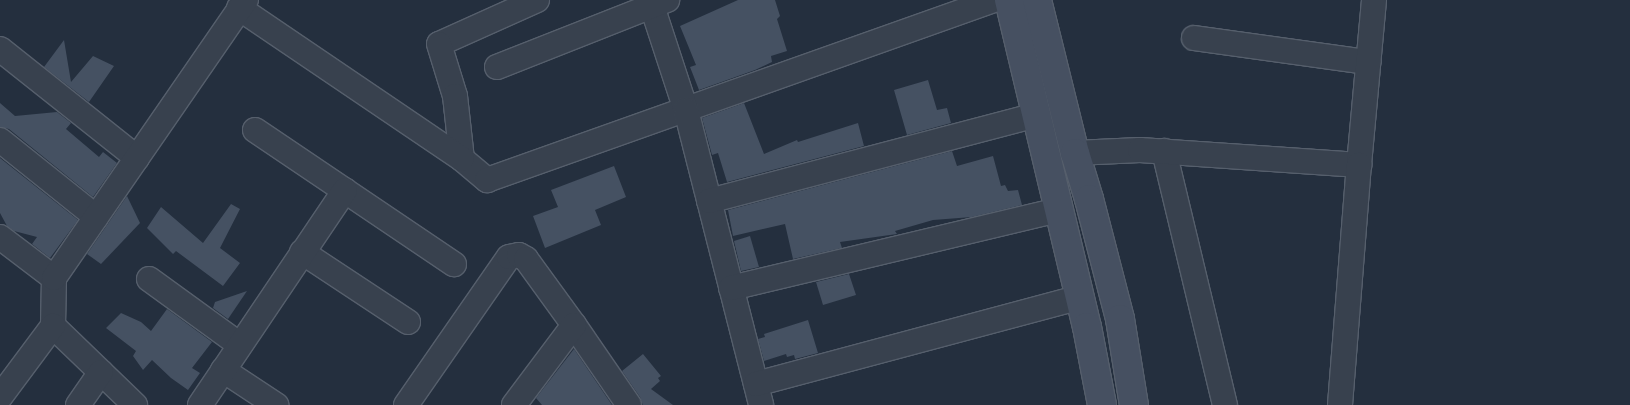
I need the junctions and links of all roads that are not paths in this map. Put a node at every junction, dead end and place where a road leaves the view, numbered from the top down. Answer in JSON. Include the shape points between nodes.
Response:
{"nodes":[{"id":1,"x":537,"y":0,"type":"edge"},
{"id":2,"x":994,"y":0,"type":"edge"},
{"id":3,"x":1009,"y":0,"type":"edge"},
{"id":4,"x":1037,"y":0,"type":"edge"},
{"id":5,"x":1374,"y":0,"type":"edge"},
{"id":6,"x":656,"y":1,"type":"edge"},
{"id":7,"x":242,"y":4,"type":"edge"},
{"id":8,"x":1194,"y":38,"type":"dead end"},
{"id":9,"x":0,"y":49,"type":"edge"},
{"id":10,"x":1368,"y":62,"type":"junction"},
{"id":11,"x":497,"y":67,"type":"dead end"},
{"id":12,"x":686,"y":110,"type":"junction"},
{"id":13,"x":1036,"y":116,"type":"junction"},
{"id":14,"x":256,"y":130,"type":"dead end"},
{"id":15,"x":0,"y":140,"type":"edge"},
{"id":16,"x":1164,"y":151,"type":"junction"},
{"id":17,"x":1074,"y":153,"type":"junction"},
{"id":18,"x":137,"y":158,"type":"junction"},
{"id":19,"x":462,"y":159,"type":"junction"},
{"id":20,"x":1359,"y":165,"type":"junction"},
{"id":21,"x":345,"y":190,"type":"junction"},
{"id":22,"x":709,"y":201,"type":"junction"},
{"id":23,"x":1059,"y":210,"type":"junction"},
{"id":24,"x":96,"y":217,"type":"junction"},
{"id":25,"x":0,"y":237,"type":"edge"},
{"id":26,"x":302,"y":252,"type":"junction"},
{"id":27,"x":454,"y":264,"type":"dead end"},
{"id":28,"x":54,"y":278,"type":"junction"},
{"id":29,"x":149,"y":279,"type":"dead end"},
{"id":30,"x":731,"y":288,"type":"junction"},
{"id":31,"x":1080,"y":298,"type":"junction"},
{"id":32,"x":408,"y":322,"type":"dead end"},
{"id":33,"x":574,"y":325,"type":"junction"},
{"id":34,"x":54,"y":326,"type":"junction"},
{"id":35,"x":240,"y":345,"type":"junction"},
{"id":36,"x":223,"y":370,"type":"junction"},
{"id":37,"x":101,"y":372,"type":"junction"},
{"id":38,"x":758,"y":394,"type":"edge"},
{"id":39,"x":0,"y":397,"type":"edge"},
{"id":40,"x":78,"y":405,"type":"edge"},
{"id":41,"x":135,"y":405,"type":"edge"},
{"id":42,"x":200,"y":405,"type":"edge"},
{"id":43,"x":276,"y":405,"type":"edge"},
{"id":44,"x":406,"y":405,"type":"edge"},
{"id":45,"x":514,"y":405,"type":"edge"},
{"id":46,"x":630,"y":405,"type":"edge"},
{"id":47,"x":1102,"y":405,"type":"edge"},
{"id":48,"x":1134,"y":405,"type":"edge"},
{"id":49,"x":1225,"y":405,"type":"edge"},
{"id":50,"x":1340,"y":405,"type":"edge"}],
"edges":[{"from":1,"to":19,"type":"street","via":[[439,44],[455,96]]},
{"from":2,"to":12,"type":"street"},
{"from":3,"to":13,"type":"main road"},
{"from":4,"to":17,"type":"main road"},
{"from":5,"to":10,"type":"street"},
{"from":6,"to":11,"type":"street"},
{"from":6,"to":12,"type":"street"},
{"from":7,"to":18,"type":"street"},
{"from":7,"to":19,"type":"street"},
{"from":8,"to":10,"type":"street"},
{"from":9,"to":18,"type":"street"},
{"from":10,"to":20,"type":"street"},
{"from":12,"to":19,"type":"street","via":[[487,180]]},
{"from":12,"to":22,"type":"street"},
{"from":13,"to":22,"type":"street"},
{"from":13,"to":23,"type":"main road"},
{"from":14,"to":21,"type":"street"},
{"from":15,"to":24,"type":"street"},
{"from":16,"to":17,"type":"street"},
{"from":16,"to":20,"type":"street"},
{"from":16,"to":49,"type":"street"},
{"from":17,"to":48,"type":"main road","via":[[1120,319]]},
{"from":18,"to":24,"type":"street"},
{"from":20,"to":50,"type":"street"},
{"from":21,"to":26,"type":"street"},
{"from":21,"to":27,"type":"street"},
{"from":22,"to":30,"type":"street"},
{"from":23,"to":30,"type":"street"},
{"from":23,"to":31,"type":"main road"},
{"from":24,"to":28,"type":"street"},
{"from":25,"to":28,"type":"street"},
{"from":26,"to":32,"type":"street"},
{"from":26,"to":35,"type":"street"},
{"from":28,"to":34,"type":"street"},
{"from":29,"to":35,"type":"street"},
{"from":30,"to":38,"type":"street"},
{"from":31,"to":38,"type":"street"},
{"from":31,"to":47,"type":"main road"},
{"from":33,"to":44,"type":"street","via":[[526,259],[519,255],[509,256]]},
{"from":33,"to":45,"type":"street"},
{"from":33,"to":46,"type":"street"},
{"from":34,"to":37,"type":"street"},
{"from":34,"to":39,"type":"street"},
{"from":35,"to":36,"type":"street"},
{"from":36,"to":42,"type":"street"},
{"from":36,"to":43,"type":"street"},
{"from":37,"to":40,"type":"street"},
{"from":37,"to":41,"type":"street"}]}
